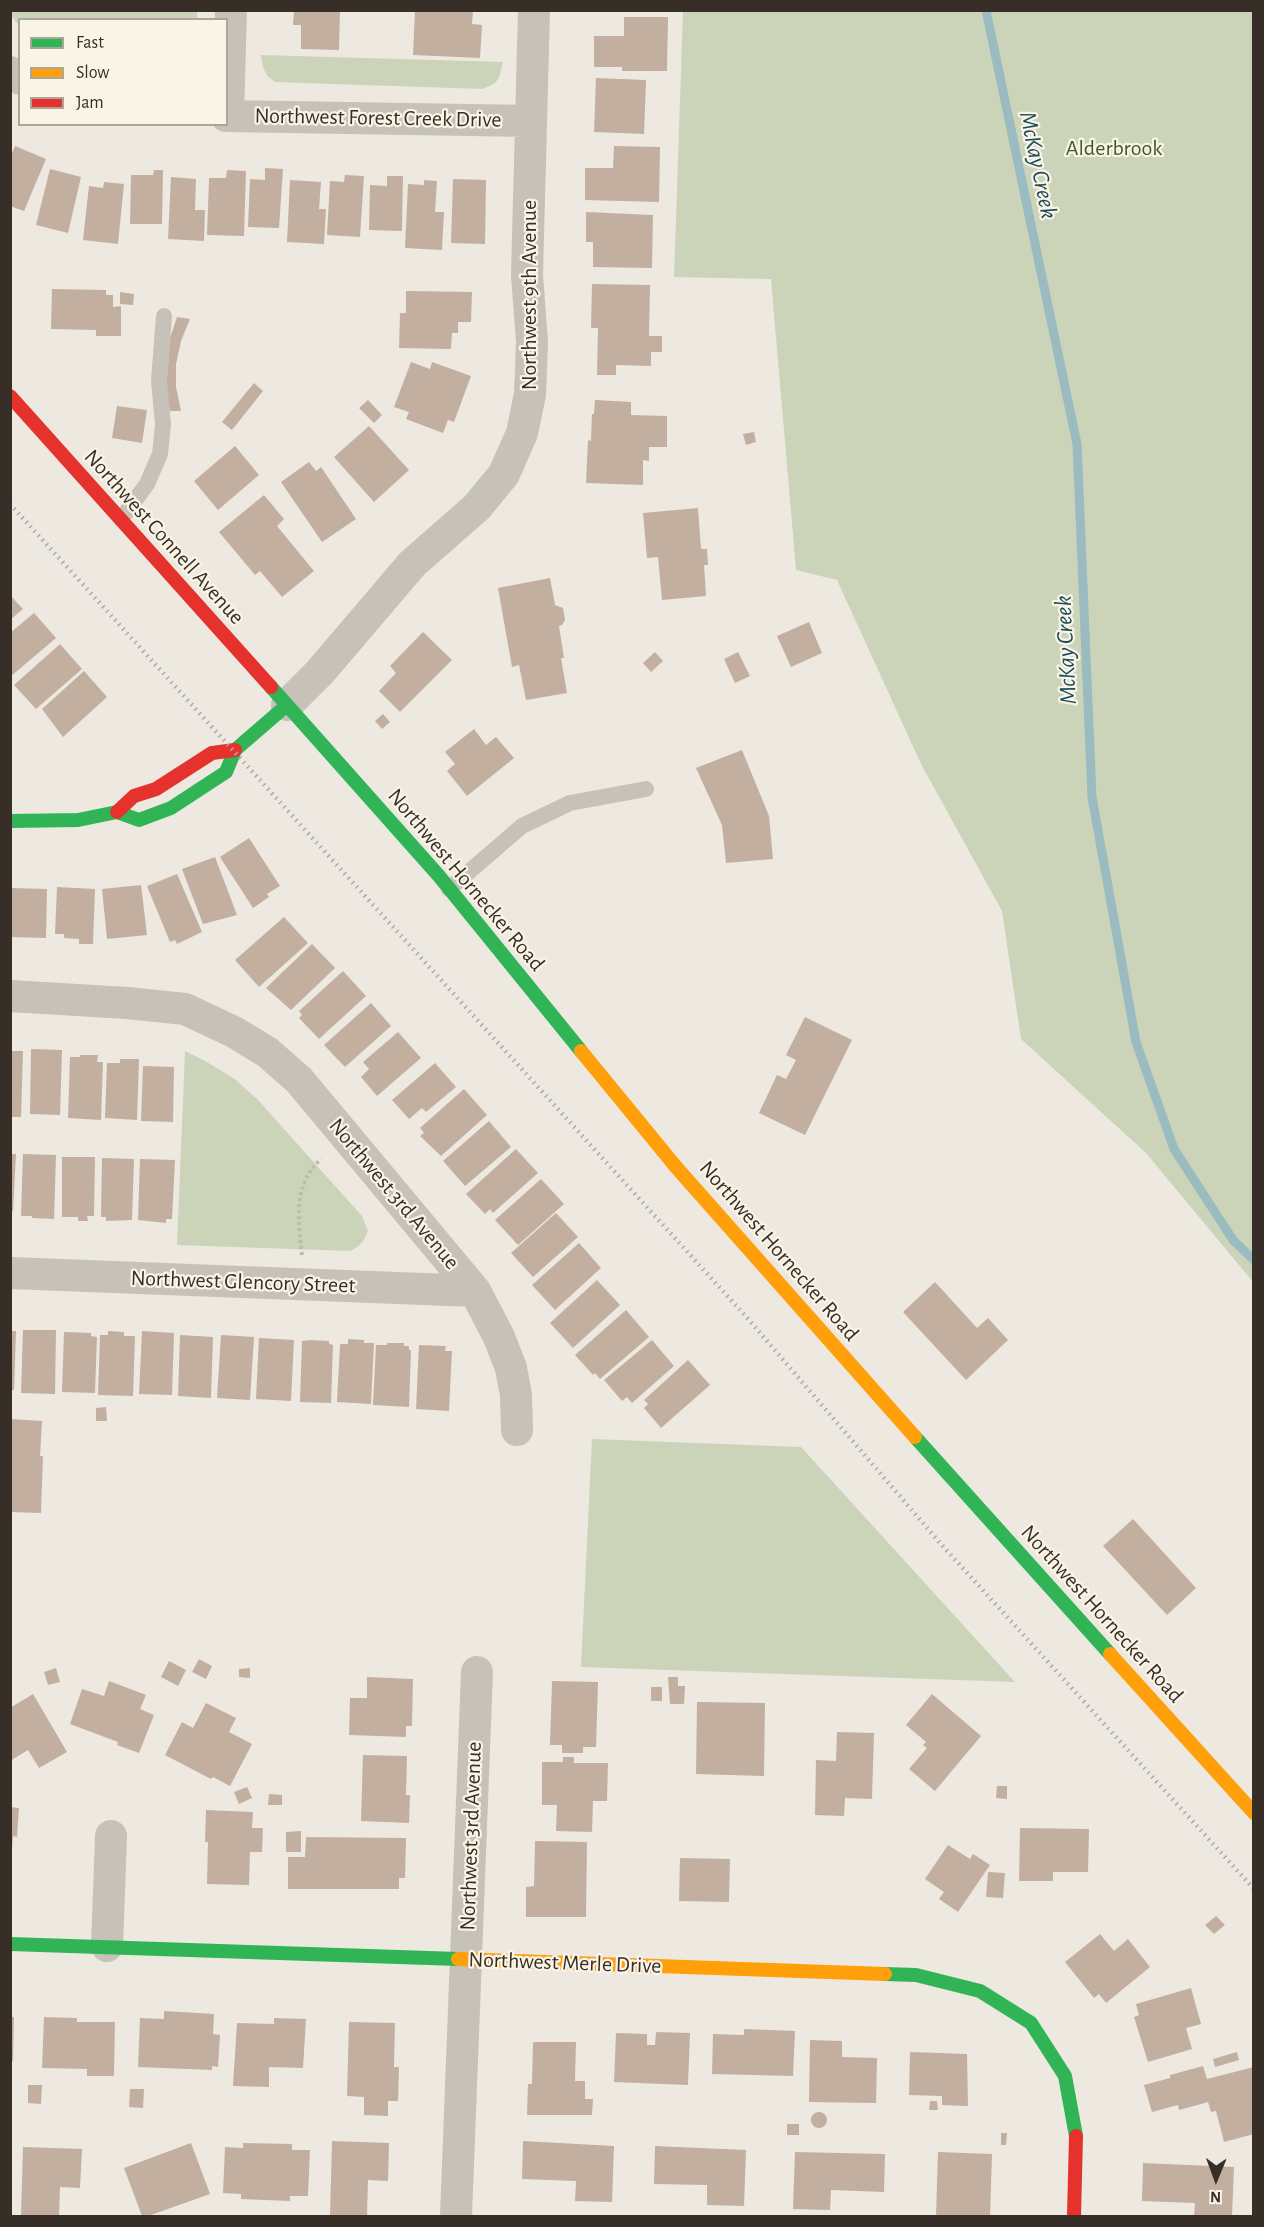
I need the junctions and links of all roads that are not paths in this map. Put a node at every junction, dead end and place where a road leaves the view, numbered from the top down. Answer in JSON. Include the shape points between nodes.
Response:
{"nodes":[{"id":1,"x":231,"y":10,"type":"edge"},
{"id":2,"x":534,"y":10,"type":"edge"},
{"id":3,"x":228,"y":90,"type":"edge"},
{"id":4,"x":228,"y":116,"type":"edge"},
{"id":5,"x":530,"y":120,"type":"junction"},
{"id":6,"x":164,"y":316,"type":"dead end"},
{"id":7,"x":10,"y":396,"type":"edge"},
{"id":8,"x":121,"y":519,"type":"junction"},
{"id":9,"x":287,"y":705,"type":"junction"},
{"id":10,"x":235,"y":750,"type":"junction"},
{"id":11,"x":646,"y":789,"type":"dead end"},
{"id":12,"x":117,"y":812,"type":"junction"},
{"id":13,"x":10,"y":822,"type":"edge"},
{"id":14,"x":449,"y":889,"type":"junction"},
{"id":15,"x":10,"y":996,"type":"edge"},
{"id":16,"x":10,"y":1273,"type":"edge"},
{"id":17,"x":475,"y":1291,"type":"junction"},
{"id":18,"x":517,"y":1430,"type":"dead end"},
{"id":19,"x":477,"y":1672,"type":"dead end"},
{"id":20,"x":1254,"y":1813,"type":"edge"},
{"id":21,"x":111,"y":1836,"type":"dead end"},
{"id":22,"x":10,"y":1944,"type":"edge"},
{"id":23,"x":106,"y":1946,"type":"junction"},
{"id":24,"x":466,"y":1959,"type":"junction"},
{"id":25,"x":456,"y":2217,"type":"edge"},
{"id":26,"x":1074,"y":2217,"type":"edge"}],
"edges":[{"from":1,"to":3,"type":"street"},
{"from":2,"to":5,"type":"street","name":"Northwest 9th Avenue"},
{"from":4,"to":5,"type":"street","name":"Northwest Forest Creek Drive"},
{"from":5,"to":9,"type":"street","name":"Northwest 9th Avenue","via":[[527,275],[532,342],[530,394],[522,433],[504,474],[477,507],[412,564]]},
{"from":6,"to":8,"type":"lane","via":[[159,381],[163,424],[160,454],[147,484]]},
{"from":7,"to":8,"type":"street","name":"Northwest Connell Avenue"},
{"from":8,"to":9,"type":"street","name":"Northwest Connell Avenue"},
{"from":9,"to":10,"type":"street"},
{"from":9,"to":14,"type":"street","name":"Northwest Hornecker Road"},
{"from":10,"to":12,"type":"street","via":[[212,753],[156,789],[134,796]]},
{"from":10,"to":12,"type":"street","via":[[226,772],[171,808],[139,820]]},
{"from":11,"to":14,"type":"lane","via":[[570,803],[522,826]]},
{"from":12,"to":13,"type":"street","via":[[78,820]]},
{"from":14,"to":20,"type":"street","name":"Northwest Hornecker Road","via":[[676,1167]]},
{"from":15,"to":17,"type":"street","name":"Northwest 3rd Avenue","via":[[185,1009],[267,1052],[299,1080]]},
{"from":16,"to":17,"type":"street","name":"Northwest Glencory Street"},
{"from":17,"to":18,"type":"street","name":"Northwest 3rd Avenue","via":[[511,1368]]},
{"from":19,"to":24,"type":"street","name":"Northwest 3rd Avenue"},
{"from":21,"to":23,"type":"street"},
{"from":22,"to":23,"type":"street","name":"Northwest Merle Drive"},
{"from":23,"to":24,"type":"street","name":"Northwest Merle Drive"},
{"from":24,"to":25,"type":"street","name":"Northwest 3rd Avenue"},
{"from":24,"to":26,"type":"street","name":"Northwest Merle Drive","via":[[915,1975],[980,1991],[1031,2023],[1065,2076],[1076,2133]]}]}
